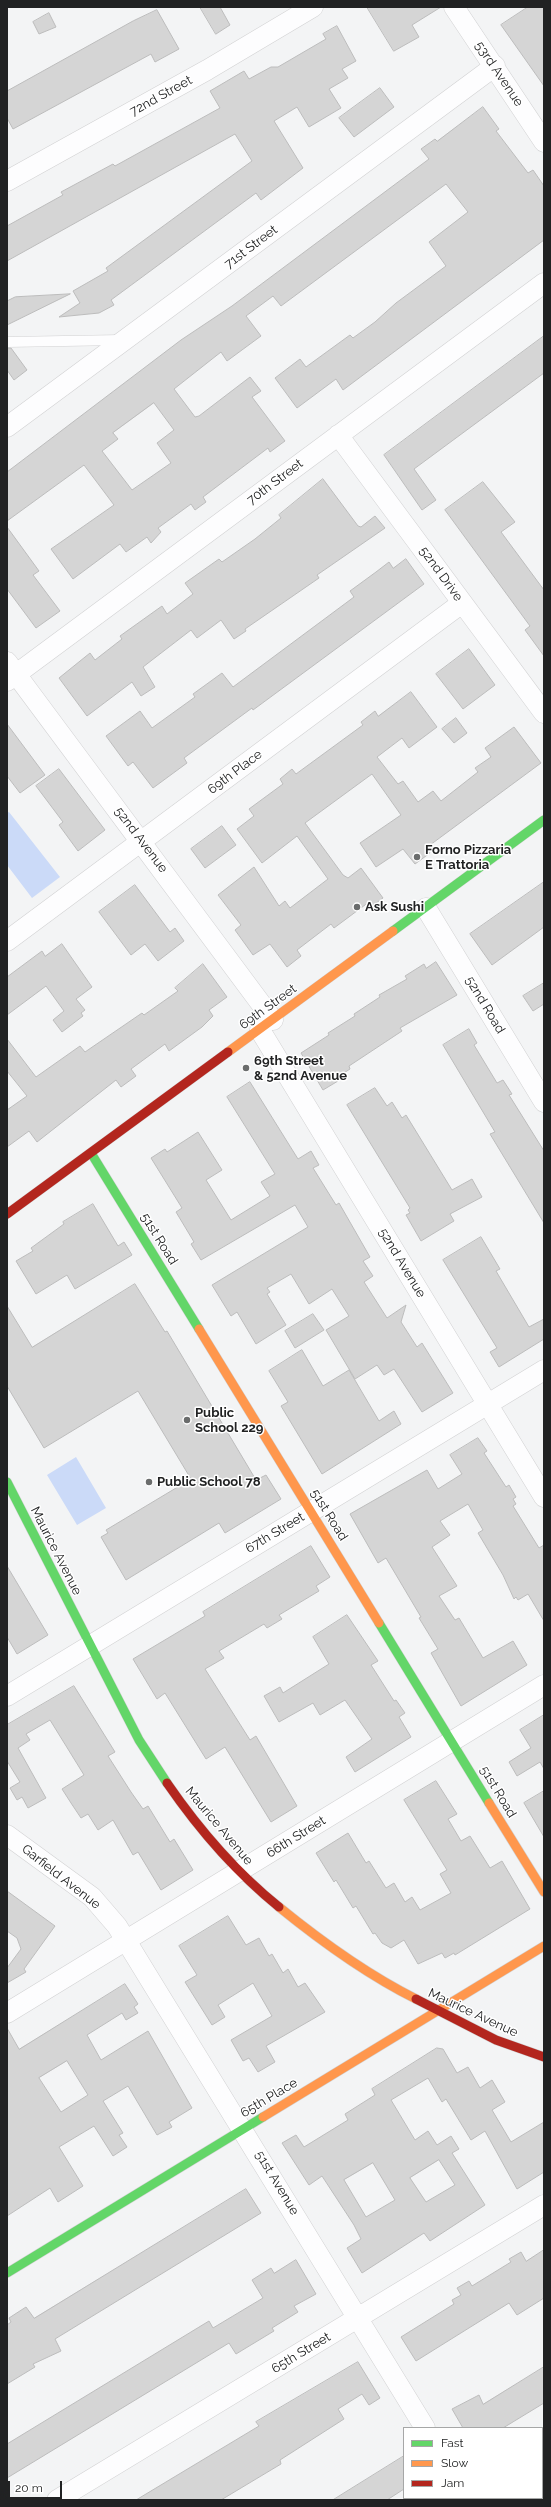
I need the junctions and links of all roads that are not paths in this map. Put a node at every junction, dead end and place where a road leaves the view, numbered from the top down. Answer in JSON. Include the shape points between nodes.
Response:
{"nodes":[{"id":1,"x":313,"y":7,"type":"edge"},
{"id":2,"x":454,"y":7,"type":"edge"},
{"id":3,"x":495,"y":66,"type":"junction"},
{"id":4,"x":544,"y":142,"type":"edge"},
{"id":5,"x":7,"y":181,"type":"edge"},
{"id":6,"x":544,"y":283,"type":"edge"},
{"id":7,"x":125,"y":340,"type":"junction"},
{"id":8,"x":7,"y":342,"type":"edge"},
{"id":9,"x":7,"y":427,"type":"edge"},
{"id":10,"x":338,"y":435,"type":"junction"},
{"id":11,"x":462,"y":603,"type":"junction"},
{"id":12,"x":10,"y":672,"type":"edge"},
{"id":13,"x":544,"y":713,"type":"edge"},
{"id":14,"x":544,"y":820,"type":"edge"},
{"id":15,"x":142,"y":841,"type":"junction"},
{"id":16,"x":426,"y":908,"type":"junction"},
{"id":17,"x":7,"y":940,"type":"edge"},
{"id":18,"x":266,"y":1025,"type":"junction"},
{"id":19,"x":544,"y":1102,"type":"edge"},
{"id":20,"x":91,"y":1153,"type":"junction"},
{"id":21,"x":7,"y":1214,"type":"edge"},
{"id":22,"x":544,"y":1370,"type":"edge"},
{"id":23,"x":488,"y":1404,"type":"junction"},
{"id":24,"x":7,"y":1482,"type":"edge"},
{"id":25,"x":544,"y":1497,"type":"edge"},
{"id":26,"x":311,"y":1511,"type":"junction"},
{"id":27,"x":89,"y":1646,"type":"junction"},
{"id":28,"x":544,"y":1685,"type":"edge"},
{"id":29,"x":7,"y":1696,"type":"edge"},
{"id":30,"x":452,"y":1742,"type":"junction"},
{"id":31,"x":7,"y":1836,"type":"edge"},
{"id":32,"x":240,"y":1872,"type":"junction"},
{"id":33,"x":544,"y":1892,"type":"edge"},
{"id":34,"x":126,"y":1940,"type":"junction"},
{"id":35,"x":544,"y":1946,"type":"edge"},
{"id":36,"x":438,"y":2011,"type":"junction"},
{"id":37,"x":7,"y":2013,"type":"edge"},
{"id":38,"x":544,"y":2057,"type":"edge"},
{"id":39,"x":243,"y":2129,"type":"junction"},
{"id":40,"x":544,"y":2205,"type":"edge"},
{"id":41,"x":7,"y":2273,"type":"edge"},
{"id":42,"x":358,"y":2317,"type":"junction"},
{"id":43,"x":425,"y":2427,"type":"edge"},
{"id":44,"x":57,"y":2500,"type":"edge"}],
"edges":[{"from":1,"to":5,"type":"street","name":"72nd Street","via":[[207,70]]},
{"from":2,"to":3,"type":"street","name":"53rd Avenue"},
{"from":3,"to":4,"type":"street","name":"53rd Avenue"},
{"from":3,"to":7,"type":"street","name":"71st Street"},
{"from":6,"to":10,"type":"street","name":"70th Street"},
{"from":7,"to":8,"type":"lane"},
{"from":7,"to":9,"type":"street","name":"71st Street"},
{"from":10,"to":11,"type":"street","name":"52nd Drive"},
{"from":10,"to":12,"type":"street","name":"70th Street"},
{"from":11,"to":13,"type":"street","name":"52nd Drive"},
{"from":11,"to":15,"type":"street","name":"69th Place"},
{"from":12,"to":15,"type":"street","name":"52nd Avenue"},
{"from":14,"to":16,"type":"street","name":"69th Street"},
{"from":15,"to":17,"type":"street","name":"69th Place"},
{"from":15,"to":18,"type":"street","name":"52nd Avenue"},
{"from":16,"to":18,"type":"street","name":"69th Street"},
{"from":16,"to":19,"type":"street","name":"52nd Road"},
{"from":18,"to":20,"type":"street","name":"69th Street"},
{"from":18,"to":23,"type":"street","name":"52nd Avenue"},
{"from":20,"to":21,"type":"street","name":"69th Street"},
{"from":20,"to":26,"type":"street","name":"51st Road"},
{"from":22,"to":23,"type":"street","name":"67th Street"},
{"from":23,"to":25,"type":"street","name":"52nd Avenue"},
{"from":23,"to":26,"type":"street","name":"67th Street"},
{"from":24,"to":27,"type":"street","name":"Maurice Avenue"},
{"from":26,"to":27,"type":"street","name":"67th Street"},
{"from":26,"to":30,"type":"street","name":"51st Road"},
{"from":27,"to":29,"type":"street","name":"67th Street"},
{"from":27,"to":32,"type":"street","name":"Maurice Avenue","via":[[139,1740],[164,1779],[193,1819]]},
{"from":28,"to":30,"type":"street","name":"66th Street"},
{"from":30,"to":32,"type":"street","name":"66th Street"},
{"from":30,"to":33,"type":"street","name":"51st Road"},
{"from":31,"to":34,"type":"street","name":"Garfield Avenue","via":[[92,1897],[108,1914]]},
{"from":32,"to":34,"type":"street","name":"66th Street"},
{"from":32,"to":36,"type":"street","name":"Maurice Avenue","via":[[295,1923],[331,1951],[369,1975]]},
{"from":34,"to":37,"type":"street","name":"66th Street"},
{"from":34,"to":39,"type":"street","name":"51st Avenue"},
{"from":35,"to":36,"type":"street","name":"65th Place"},
{"from":36,"to":38,"type":"street","name":"Maurice Avenue","via":[[498,2041]]},
{"from":36,"to":39,"type":"street","name":"65th Place"},
{"from":39,"to":41,"type":"street","name":"65th Place"},
{"from":39,"to":42,"type":"street","name":"51st Avenue"},
{"from":40,"to":42,"type":"street","name":"65th Street"},
{"from":42,"to":43,"type":"street","name":"51st Avenue"},
{"from":42,"to":44,"type":"street","name":"65th Street"}]}
